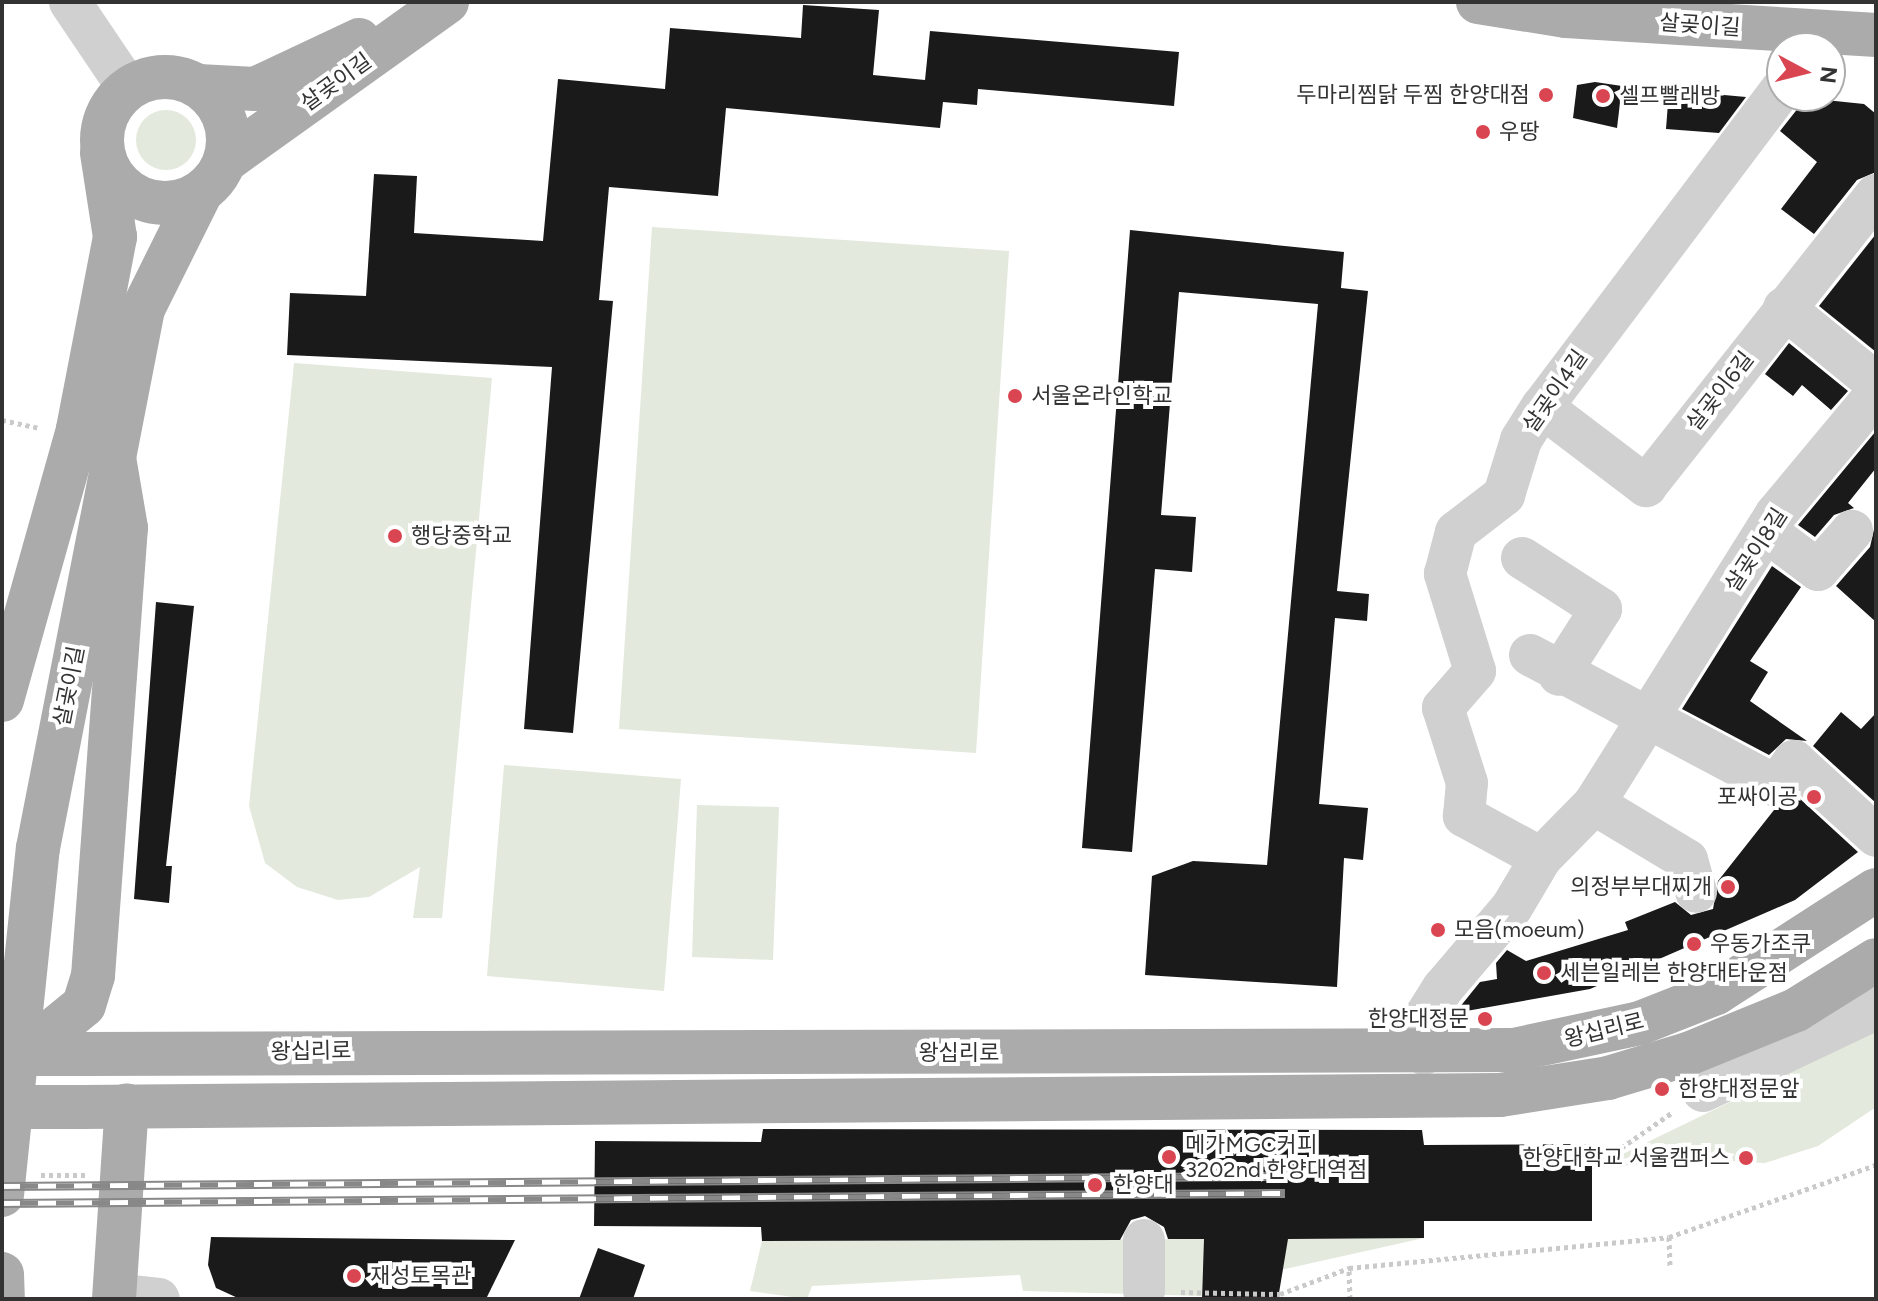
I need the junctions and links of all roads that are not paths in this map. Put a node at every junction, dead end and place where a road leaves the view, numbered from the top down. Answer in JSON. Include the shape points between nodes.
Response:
{"nodes":[{"id":1,"x":70,"y":2,"type":"edge"},
{"id":2,"x":436,"y":2,"type":"edge"},
{"id":3,"x":447,"y":2,"type":"edge"},
{"id":4,"x":1478,"y":2,"type":"edge"},
{"id":5,"x":1876,"y":35,"type":"edge"},
{"id":6,"x":1766,"y":36,"type":"edge"},
{"id":7,"x":1846,"y":38,"type":"edge"},
{"id":8,"x":198,"y":86,"type":"junction"},
{"id":9,"x":128,"y":88,"type":"junction"},
{"id":10,"x":1766,"y":110,"type":"edge"},
{"id":11,"x":102,"y":153,"type":"junction"},
{"id":12,"x":212,"y":178,"type":"junction"},
{"id":13,"x":1876,"y":195,"type":"edge"},
{"id":14,"x":1784,"y":308,"type":"junction"},
{"id":15,"x":1876,"y":383,"type":"edge"},
{"id":16,"x":1876,"y":394,"type":"edge"},
{"id":17,"x":1542,"y":407,"type":"junction"},
{"id":18,"x":62,"y":429,"type":"junction"},
{"id":19,"x":114,"y":458,"type":"junction"},
{"id":20,"x":1766,"y":531,"type":"junction"},
{"id":21,"x":1852,"y":531,"type":"dead end"},
{"id":22,"x":1522,"y":558,"type":"dead end"},
{"id":23,"x":2,"y":700,"type":"edge"},
{"id":24,"x":1650,"y":717,"type":"junction"},
{"id":25,"x":1594,"y":804,"type":"junction"},
{"id":26,"x":1876,"y":836,"type":"edge"},
{"id":27,"x":1541,"y":858,"type":"junction"},
{"id":28,"x":1876,"y":890,"type":"edge"},
{"id":29,"x":1696,"y":892,"type":"dead end"},
{"id":30,"x":1876,"y":960,"type":"edge"},
{"id":31,"x":1876,"y":1009,"type":"edge"},
{"id":32,"x":13,"y":1054,"type":"edge"},
{"id":33,"x":1424,"y":1054,"type":"junction"},
{"id":34,"x":1703,"y":1091,"type":"road end"},
{"id":35,"x":127,"y":1105,"type":"junction"},
{"id":36,"x":2,"y":1107,"type":"edge"},
{"id":37,"x":2,"y":1195,"type":"edge"},
{"id":38,"x":1144,"y":1240,"type":"dead end"},
{"id":39,"x":2,"y":1274,"type":"edge"},
{"id":40,"x":1144,"y":1291,"type":"road end"},
{"id":41,"x":115,"y":1296,"type":"edge"},
{"id":42,"x":3,"y":1299,"type":"edge"},
{"id":43,"x":159,"y":1299,"type":"edge"}],
"edges":[{"from":1,"to":9,"type":"street"},
{"from":2,"to":8,"type":"main road","name":"살곶이길","via":[[275,82],[236,91]]},
{"from":3,"to":12,"type":"main road","name":"살곶이길"},
{"from":4,"to":6,"type":"main road","name":"살곶이길"},
{"from":5,"to":7,"type":"main road","name":"살곶이길"},
{"from":8,"to":9,"type":"main road","via":[[163,76]]},
{"from":8,"to":12,"type":"main road","via":[[225,118]]},
{"from":9,"to":11,"type":"main road","via":[[106,117]]},
{"from":10,"to":17,"type":"street","name":"살곶이4길"},
{"from":11,"to":12,"type":"main road","via":[[110,172],[140,200],[181,202]]},
{"from":11,"to":18,"type":"main road","via":[[115,237]]},
{"from":12,"to":19,"type":"main road","name":"살곶이길","via":[[143,309]]},
{"from":13,"to":14,"type":"street","name":"살곶이6길"},
{"from":14,"to":15,"type":"street"},
{"from":14,"to":17,"type":"street","name":"살곶이6길","via":[[1646,486]]},
{"from":16,"to":20,"type":"street","name":"살곶이8길"},
{"from":17,"to":27,"type":"street","name":"살곶이4길","via":[[1521,440],[1504,495],[1456,532],[1445,574],[1475,671],[1443,708],[1467,783],[1464,816]]},
{"from":18,"to":19,"type":"main road"},
{"from":18,"to":23,"type":"main road"},
{"from":19,"to":32,"type":"main road","via":[[126,528],[93,976],[84,1005]]},
{"from":19,"to":37,"type":"main road","name":"살곶이길","via":[[38,848]]},
{"from":20,"to":21,"type":"street","via":[[1818,570]]},
{"from":20,"to":24,"type":"street","name":"살곶이8길"},
{"from":22,"to":24,"type":"street","via":[[1601,609],[1544,665]]},
{"from":24,"to":25,"type":"street","name":"살곶이8길"},
{"from":24,"to":26,"type":"street","via":[[1776,786],[1794,761]]},
{"from":25,"to":27,"type":"street","name":"살곶이8길"},
{"from":25,"to":29,"type":"street","via":[[1687,860]]},
{"from":27,"to":33,"type":"street","name":"살곶이8길","via":[[1512,907],[1426,1015]]},
{"from":28,"to":33,"type":"main road","name":"왕십리로","via":[[1749,976],[1640,1023],[1514,1050]]},
{"from":30,"to":35,"type":"main road","name":"왕십리로","via":[[1796,1010],[1675,1058],[1500,1095]]},
{"from":31,"to":34,"type":"street"},
{"from":32,"to":33,"type":"main road","name":"왕십리로","bridge":true},
{"from":35,"to":36,"type":"main road","name":"왕십리로","bridge":true},
{"from":35,"to":41,"type":"main road"},
{"from":38,"to":40,"type":"street"},
{"from":39,"to":42,"type":"main road"},
{"from":41,"to":43,"type":"street"}]}
